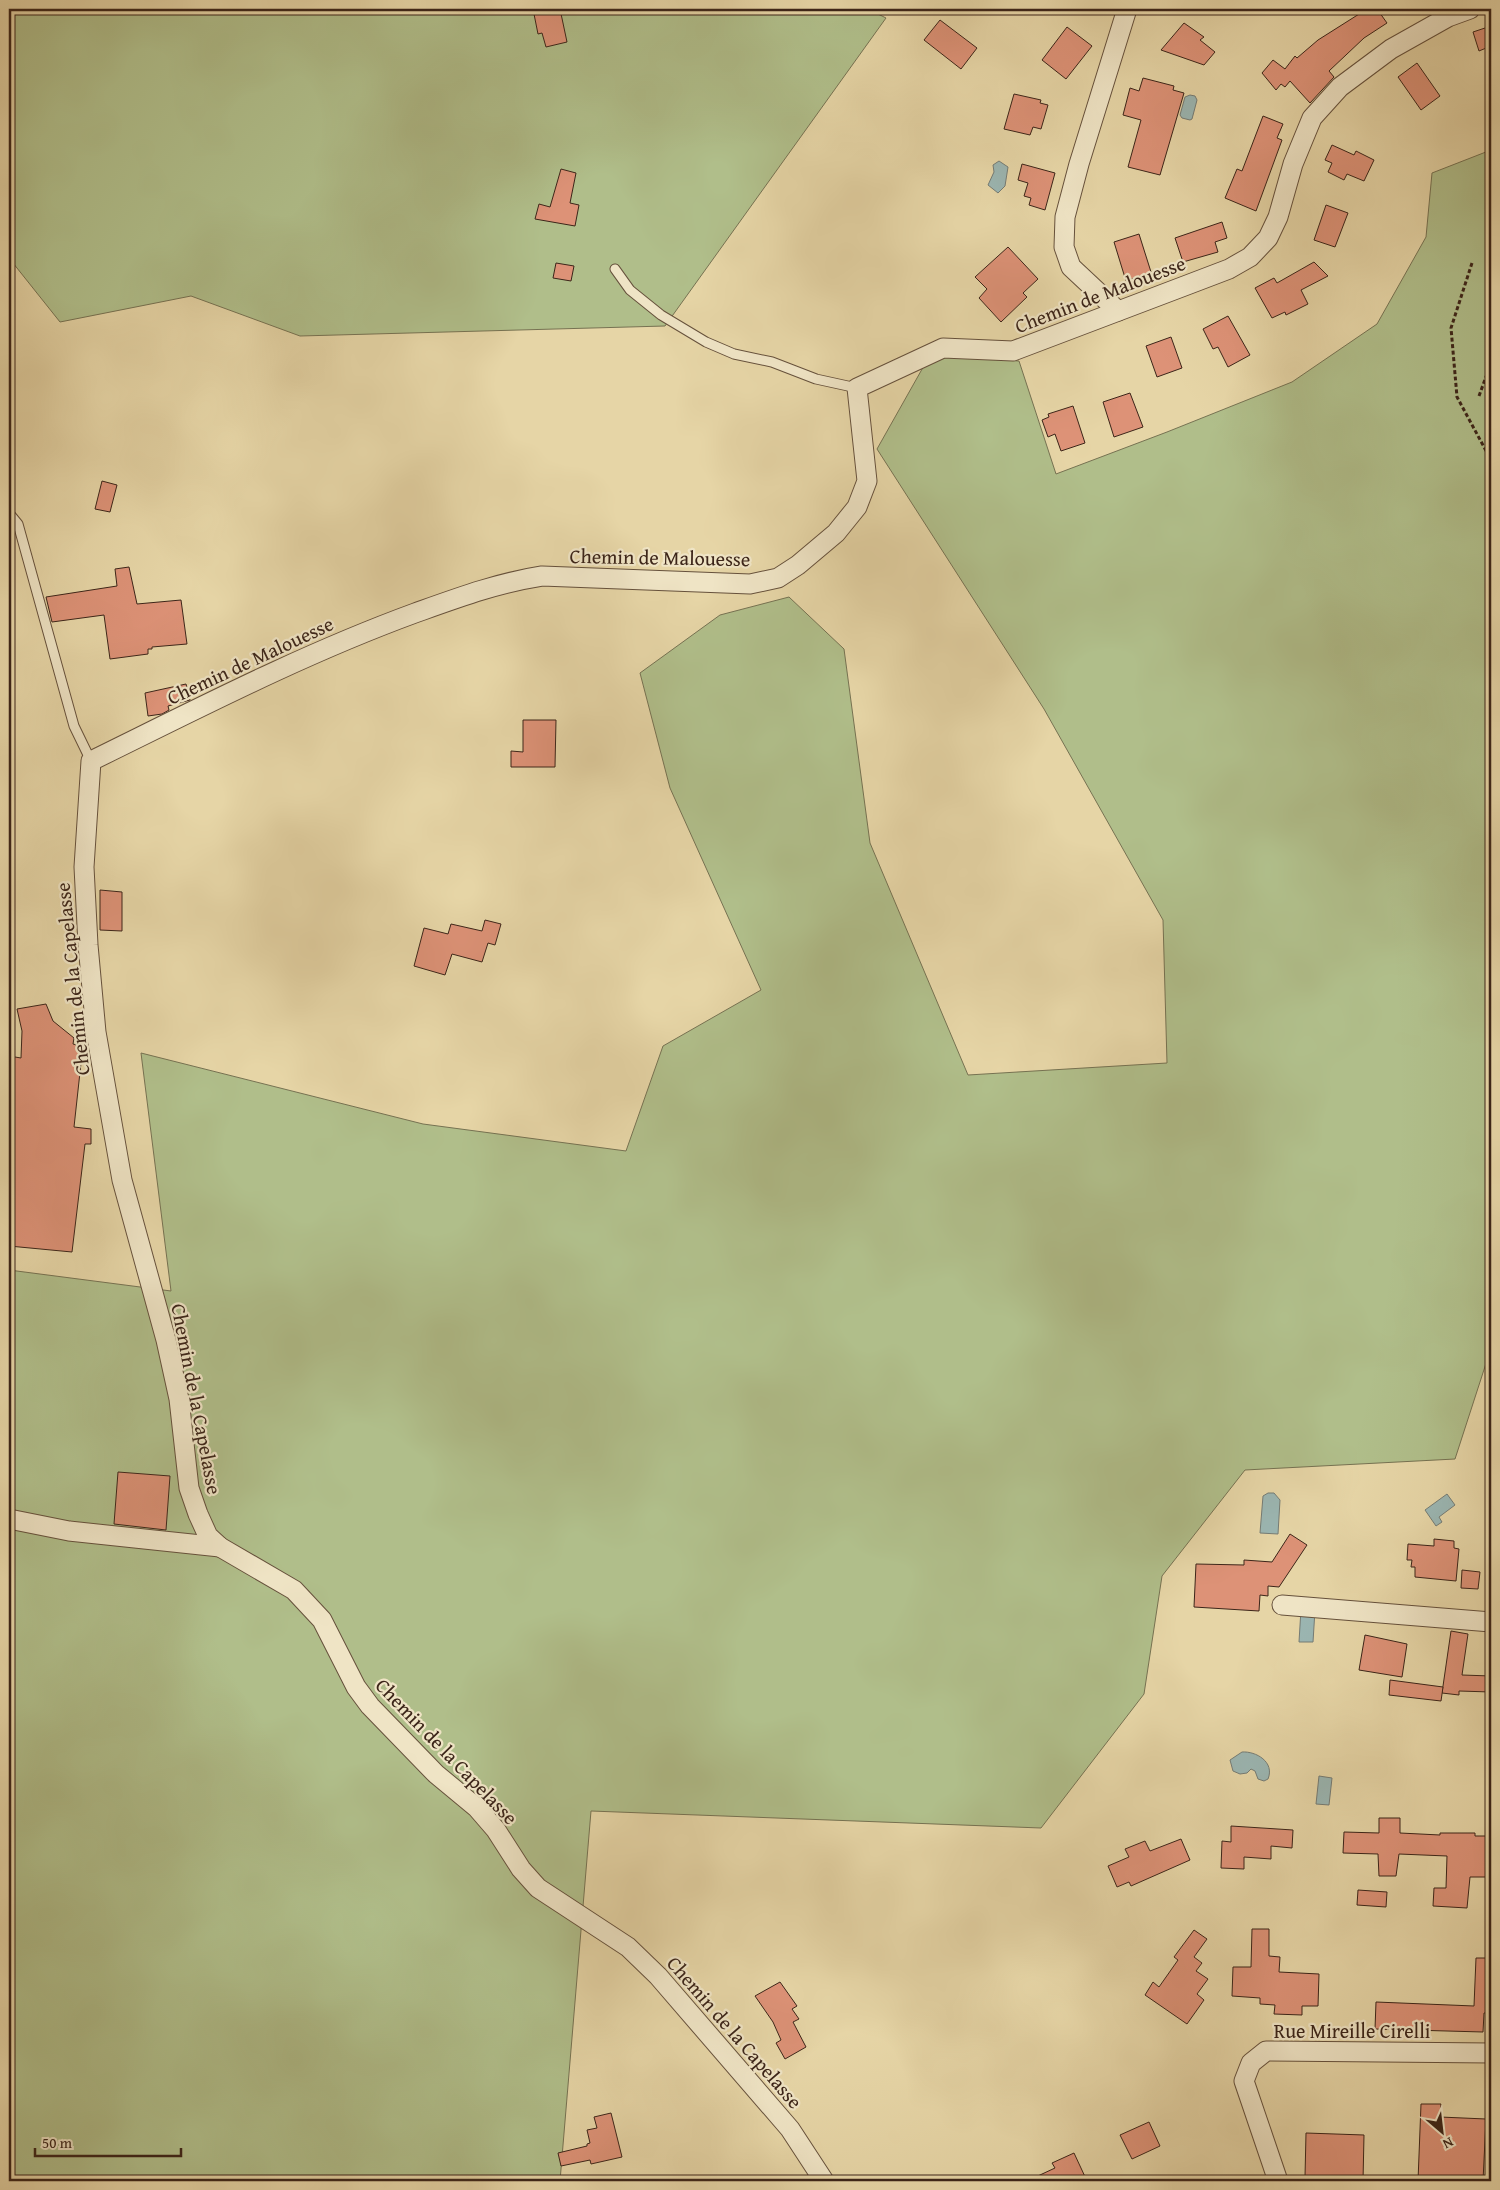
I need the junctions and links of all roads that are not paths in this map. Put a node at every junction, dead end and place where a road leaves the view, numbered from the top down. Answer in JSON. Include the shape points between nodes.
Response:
{"nodes":[{"id":1,"x":1127,"y":9,"type":"edge"},
{"id":2,"x":1470,"y":9,"type":"edge"},
{"id":3,"x":615,"y":269,"type":"dead end"},
{"id":4,"x":1118,"y":311,"type":"junction"},
{"id":5,"x":857,"y":388,"type":"junction"},
{"id":6,"x":9,"y":513,"type":"edge"},
{"id":7,"x":91,"y":761,"type":"junction"},
{"id":8,"x":9,"y":1519,"type":"edge"},
{"id":9,"x":220,"y":1547,"type":"junction"},
{"id":10,"x":1282,"y":1605,"type":"dead end"},
{"id":11,"x":1491,"y":1622,"type":"edge"},
{"id":12,"x":1491,"y":2053,"type":"edge"},
{"id":13,"x":824,"y":2181,"type":"edge"},
{"id":14,"x":1278,"y":2181,"type":"edge"}],
"edges":[{"from":1,"to":4,"type":"street","via":[[1079,164],[1065,217],[1064,247],[1071,268]]},
{"from":2,"to":4,"type":"street","name":"Chemin de Malouesse","via":[[1448,17],[1391,49],[1340,87],[1312,118],[1292,164],[1278,217],[1268,238],[1250,257],[1229,269]]},
{"from":3,"to":5,"type":"lane","via":[[630,290],[661,315],[706,342],[734,354],[772,362],[816,380]]},
{"from":4,"to":5,"type":"street","name":"Chemin de Malouesse","via":[[1012,351],[943,348]]},
{"from":5,"to":7,"type":"street","name":"Chemin de Malouesse","via":[[867,480],[857,507],[836,533],[778,578],[750,584],[542,576],[511,581],[372,629],[260,678]]},
{"from":6,"to":7,"type":"lane","via":[[18,524],[74,726]]},
{"from":7,"to":9,"type":"street","name":"Chemin de la Capelasse","via":[[84,867],[96,1032],[122,1180],[179,1399],[189,1488],[208,1536]]},
{"from":8,"to":9,"type":"street","via":[[69,1531]]},
{"from":9,"to":13,"type":"street","name":"Chemin de la Capelasse","via":[[294,1590],[322,1620],[356,1687],[370,1706],[436,1774],[476,1808],[538,1888],[628,1948],[658,1976],[790,2129]]},
{"from":10,"to":11,"type":"street"},
{"from":12,"to":14,"type":"street","name":"Rue Mireille Cirelli","via":[[1266,2051],[1251,2062],[1244,2081]]}]}
